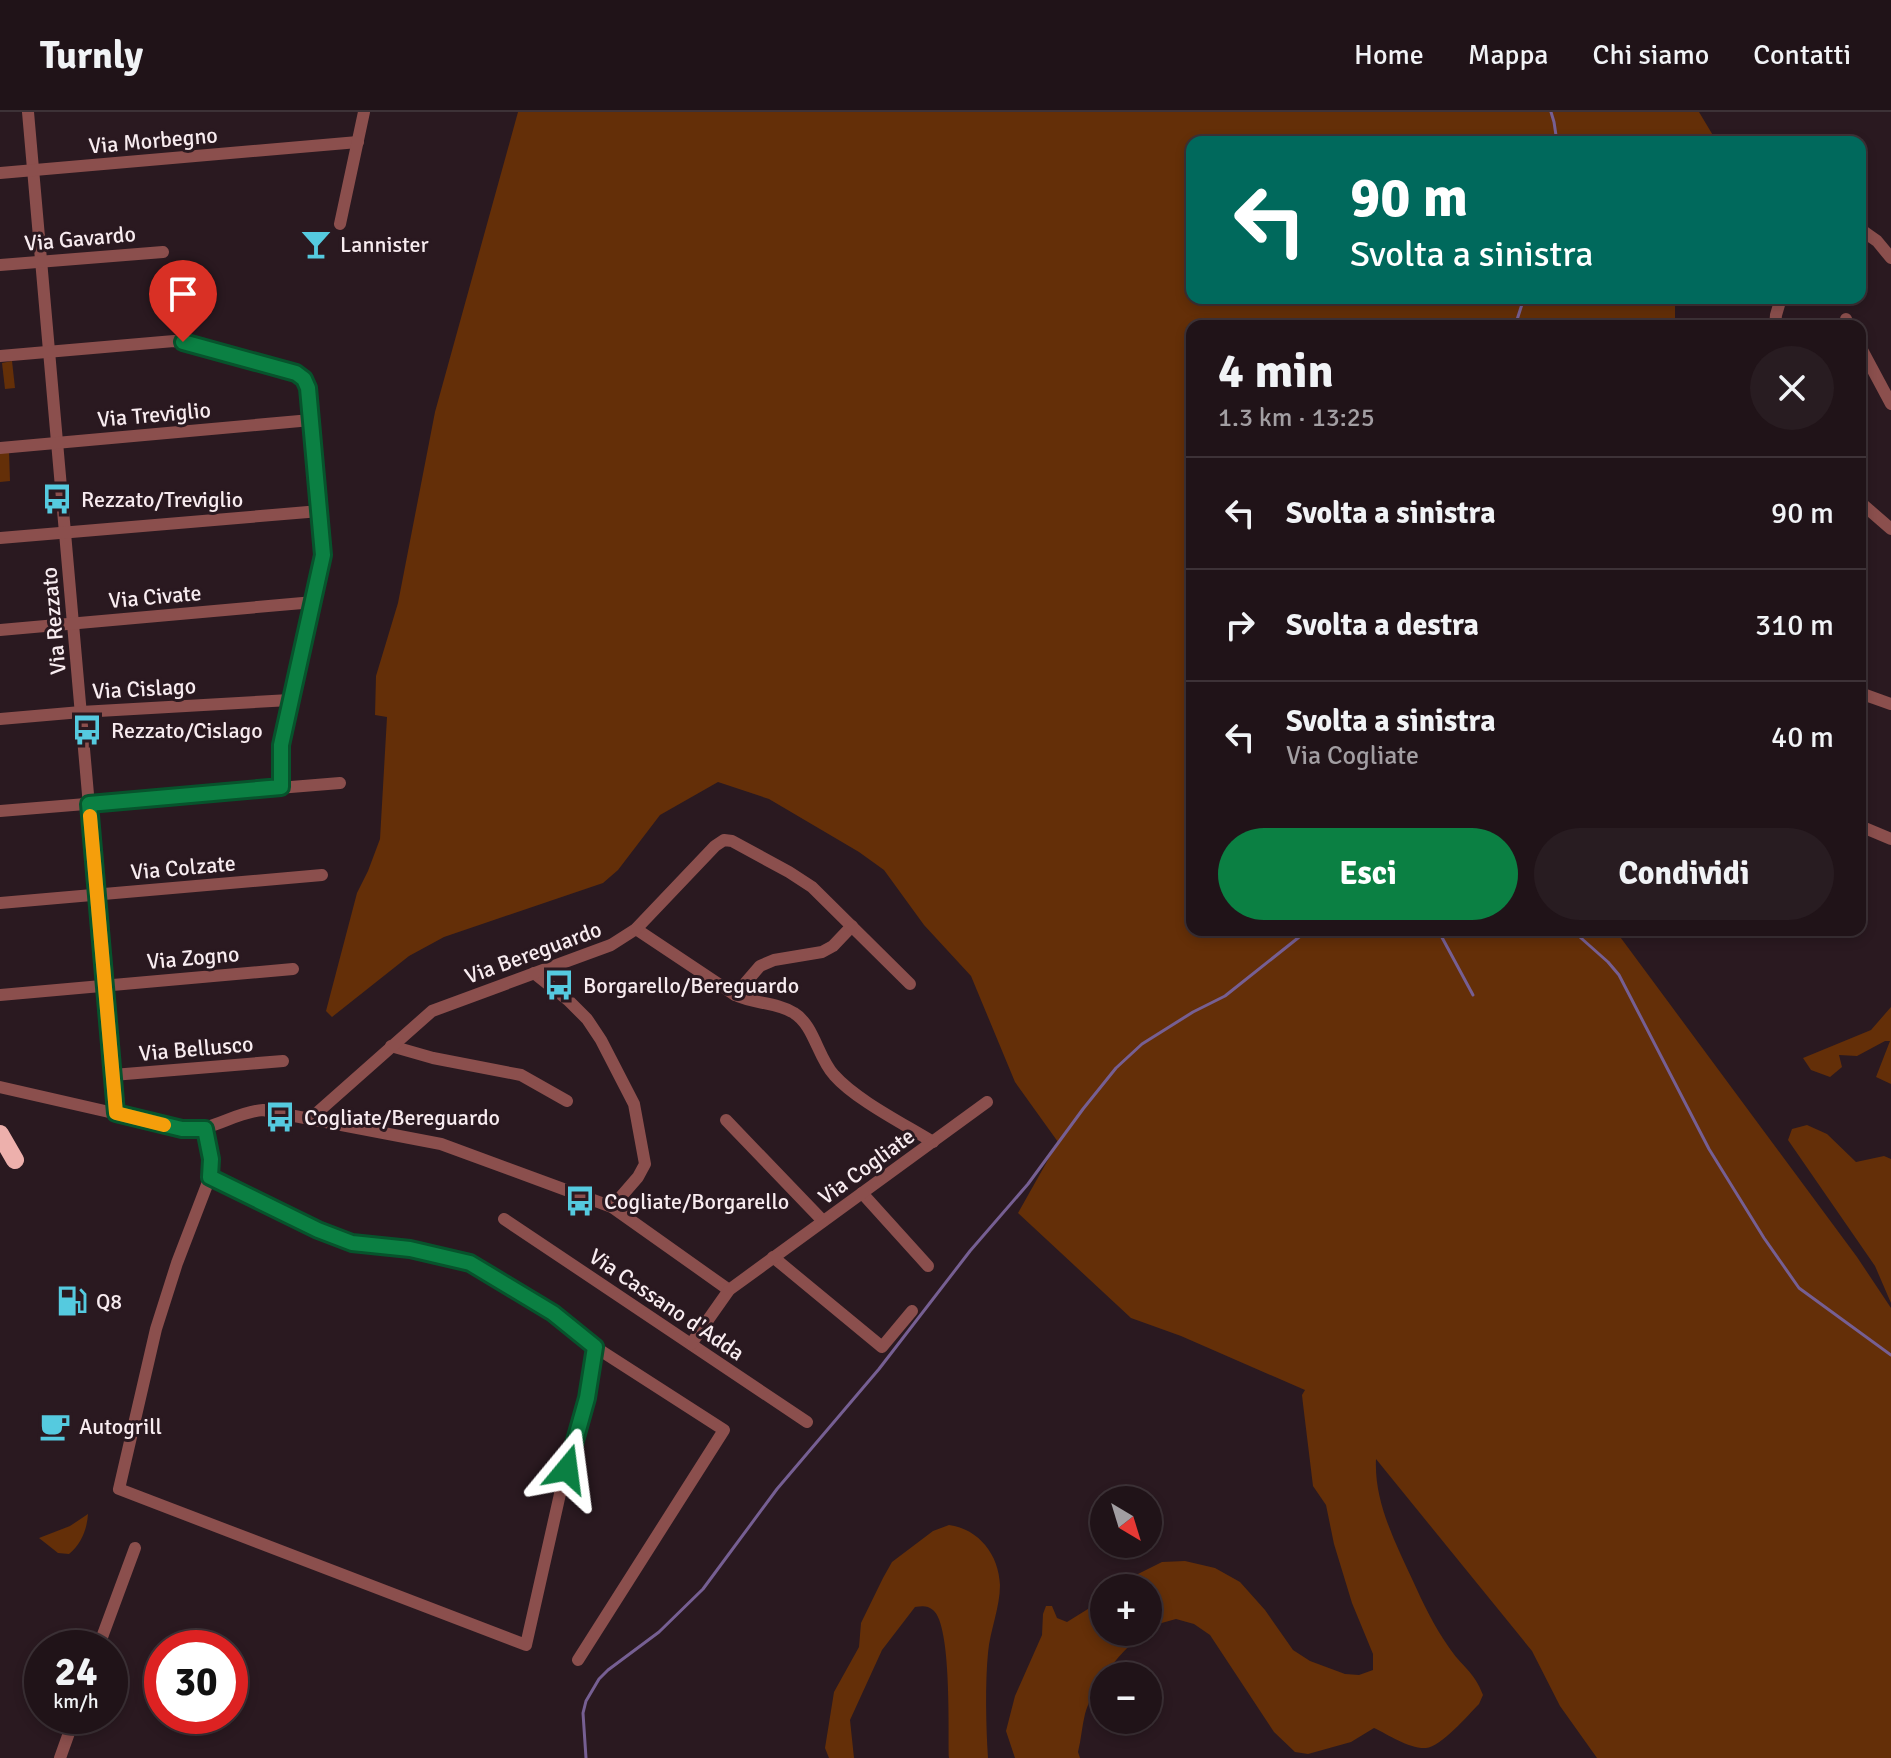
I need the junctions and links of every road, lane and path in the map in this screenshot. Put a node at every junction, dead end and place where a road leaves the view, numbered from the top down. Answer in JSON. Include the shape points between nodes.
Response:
{"nodes":[{"id":1,"x":364,"y":112,"type":"edge"},
{"id":2,"x":29,"y":118,"type":"edge"},
{"id":3,"x":358,"y":142,"type":"junction"},
{"id":4,"x":34,"y":170,"type":"junction"},
{"id":5,"x":0,"y":173,"type":"edge"},
{"id":6,"x":340,"y":224,"type":"dead end"},
{"id":7,"x":1866,"y":233,"type":"edge"},
{"id":8,"x":163,"y":252,"type":"dead end"},
{"id":9,"x":1891,"y":258,"type":"edge"},
{"id":10,"x":43,"y":261,"type":"junction"},
{"id":11,"x":0,"y":265,"type":"edge"},
{"id":12,"x":50,"y":352,"type":"junction"},
{"id":13,"x":0,"y":356,"type":"edge"},
{"id":14,"x":1866,"y":357,"type":"edge"},
{"id":15,"x":1891,"y":404,"type":"edge"},
{"id":16,"x":311,"y":420,"type":"junction"},
{"id":17,"x":58,"y":442,"type":"junction"},
{"id":18,"x":0,"y":448,"type":"edge"},
{"id":19,"x":1866,"y":507,"type":"edge"},
{"id":20,"x":320,"y":511,"type":"junction"},
{"id":21,"x":1891,"y":529,"type":"edge"},
{"id":22,"x":66,"y":532,"type":"junction"},
{"id":23,"x":0,"y":538,"type":"edge"},
{"id":24,"x":314,"y":602,"type":"junction"},
{"id":25,"x":73,"y":623,"type":"junction"},
{"id":26,"x":0,"y":630,"type":"edge"},
{"id":27,"x":1866,"y":695,"type":"edge"},
{"id":28,"x":290,"y":700,"type":"junction"},
{"id":29,"x":1891,"y":704,"type":"edge"},
{"id":30,"x":81,"y":712,"type":"junction"},
{"id":31,"x":0,"y":719,"type":"edge"},
{"id":32,"x":340,"y":783,"type":"dead end"},
{"id":33,"x":281,"y":787,"type":"junction"},
{"id":34,"x":89,"y":804,"type":"junction"},
{"id":35,"x":0,"y":811,"type":"edge"},
{"id":36,"x":1866,"y":829,"type":"edge"},
{"id":37,"x":1891,"y":839,"type":"edge"},
{"id":38,"x":322,"y":875,"type":"dead end"},
{"id":39,"x":96,"y":894,"type":"junction"},
{"id":40,"x":0,"y":903,"type":"edge"},
{"id":41,"x":852,"y":926,"type":"junction"},
{"id":42,"x":636,"y":929,"type":"junction"},
{"id":43,"x":293,"y":969,"type":"dead end"},
{"id":44,"x":534,"y":973,"type":"junction"},
{"id":45,"x":910,"y":984,"type":"dead end"},
{"id":46,"x":105,"y":985,"type":"junction"},
{"id":47,"x":0,"y":995,"type":"edge"},
{"id":48,"x":735,"y":995,"type":"junction"},
{"id":49,"x":391,"y":1046,"type":"junction"},
{"id":50,"x":283,"y":1061,"type":"dead end"},
{"id":51,"x":113,"y":1075,"type":"junction"},
{"id":52,"x":0,"y":1087,"type":"edge"},
{"id":53,"x":567,"y":1101,"type":"dead end"},
{"id":54,"x":987,"y":1102,"type":"dead end"},
{"id":55,"x":116,"y":1113,"type":"junction"},
{"id":56,"x":310,"y":1119,"type":"junction"},
{"id":57,"x":726,"y":1120,"type":"dead end"},
{"id":58,"x":205,"y":1129,"type":"junction"},
{"id":59,"x":0,"y":1134,"type":"edge"},
{"id":60,"x":933,"y":1142,"type":"junction"},
{"id":61,"x":15,"y":1160,"type":"dead end"},
{"id":62,"x":210,"y":1177,"type":"junction"},
{"id":63,"x":862,"y":1193,"type":"junction"},
{"id":64,"x":612,"y":1207,"type":"junction"},
{"id":65,"x":504,"y":1219,"type":"dead end"},
{"id":66,"x":823,"y":1221,"type":"junction"},
{"id":67,"x":773,"y":1257,"type":"junction"},
{"id":68,"x":928,"y":1266,"type":"dead end"},
{"id":69,"x":729,"y":1290,"type":"junction"},
{"id":70,"x":912,"y":1311,"type":"dead end"},
{"id":71,"x":691,"y":1344,"type":"junction"},
{"id":72,"x":595,"y":1347,"type":"junction"},
{"id":73,"x":807,"y":1422,"type":"dead end"},
{"id":74,"x":135,"y":1548,"type":"dead end"},
{"id":75,"x":105,"y":1630,"type":"edge"},
{"id":76,"x":578,"y":1660,"type":"dead end"},
{"id":77,"x":69,"y":1734,"type":"edge"},
{"id":78,"x":60,"y":1758,"type":"edge"}],
"edges":[{"from":1,"to":3,"type":"street"},
{"from":2,"to":4,"type":"street","name":"Via Rezzato"},
{"from":3,"to":4,"type":"street","name":"Via Morbegno"},
{"from":3,"to":6,"type":"street"},
{"from":4,"to":5,"type":"street","name":"Via Morbegno"},
{"from":4,"to":10,"type":"street","name":"Via Rezzato"},
{"from":7,"to":9,"type":"street"},
{"from":8,"to":10,"type":"street","name":"Via Gavardo"},
{"from":10,"to":11,"type":"street","name":"Via Gavardo"},
{"from":10,"to":12,"type":"street","name":"Via Rezzato"},
{"from":12,"to":13,"type":"street"},
{"from":12,"to":16,"type":"street","via":[[183,342],[299,374],[307,385]]},
{"from":12,"to":17,"type":"street","name":"Via Rezzato"},
{"from":14,"to":15,"type":"street"},
{"from":16,"to":17,"type":"street","name":"Via Treviglio"},
{"from":16,"to":20,"type":"street"},
{"from":17,"to":18,"type":"street","name":"Via Treviglio"},
{"from":17,"to":22,"type":"street","name":"Via Rezzato"},
{"from":19,"to":21,"type":"street"},
{"from":20,"to":22,"type":"street"},
{"from":20,"to":24,"type":"street","via":[[323,555]]},
{"from":22,"to":23,"type":"street"},
{"from":22,"to":25,"type":"street","name":"Via Rezzato"},
{"from":24,"to":25,"type":"street","name":"Via Civate"},
{"from":24,"to":28,"type":"street"},
{"from":25,"to":26,"type":"street","name":"Via Civate"},
{"from":25,"to":30,"type":"street","name":"Via Rezzato"},
{"from":27,"to":29,"type":"street"},
{"from":28,"to":30,"type":"street","name":"Via Cislago"},
{"from":28,"to":33,"type":"street","via":[[281,745]]},
{"from":30,"to":31,"type":"street","name":"Via Cislago"},
{"from":30,"to":34,"type":"street","name":"Via Rezzato"},
{"from":32,"to":33,"type":"street"},
{"from":33,"to":34,"type":"street"},
{"from":34,"to":35,"type":"street"},
{"from":34,"to":39,"type":"street","name":"Via Rezzato"},
{"from":36,"to":37,"type":"street"},
{"from":38,"to":39,"type":"street","name":"Via Colzate"},
{"from":39,"to":40,"type":"street","name":"Via Colzate"},
{"from":39,"to":46,"type":"street","name":"Via Rezzato"},
{"from":41,"to":42,"type":"street","name":"Via Bereguardo","via":[[801,879],[724,840]]},
{"from":41,"to":45,"type":"street","name":"Via Bereguardo"},
{"from":41,"to":48,"type":"street","via":[[822,952],[760,966]]},
{"from":42,"to":44,"type":"street","name":"Via Bereguardo","via":[[615,944]]},
{"from":42,"to":48,"type":"street"},
{"from":43,"to":46,"type":"street","name":"Via Zogno"},
{"from":44,"to":49,"type":"street","name":"Via Bereguardo","via":[[436,1009]]},
{"from":44,"to":64,"type":"street","via":[[587,1019],[634,1104],[645,1164]]},
{"from":46,"to":47,"type":"street","name":"Via Zogno"},
{"from":46,"to":51,"type":"street","name":"Via Rezzato"},
{"from":48,"to":60,"type":"street","via":[[799,1016],[837,1078]]},
{"from":49,"to":53,"type":"street","via":[[521,1075]]},
{"from":49,"to":56,"type":"street","name":"Via Bereguardo"},
{"from":50,"to":51,"type":"street","name":"Via Bellusco"},
{"from":51,"to":55,"type":"street","name":"Via Rezzato"},
{"from":52,"to":55,"type":"street"},
{"from":54,"to":60,"type":"street","name":"Via Cogliate"},
{"from":55,"to":58,"type":"street","via":[[182,1129]]},
{"from":56,"to":58,"type":"street","via":[[258,1110]]},
{"from":56,"to":64,"type":"street","via":[[452,1147]]},
{"from":57,"to":66,"type":"street"},
{"from":58,"to":62,"type":"street"},
{"from":59,"to":61,"type":"highway"},
{"from":60,"to":63,"type":"street","name":"Via Cogliate"},
{"from":62,"to":72,"type":"street","via":[[352,1243],[470,1263],[553,1313]]},
{"from":62,"to":72,"type":"street","via":[[156,1329],[119,1489],[526,1645]]},
{"from":63,"to":66,"type":"street","name":"Via Cogliate"},
{"from":63,"to":68,"type":"street"},
{"from":64,"to":69,"type":"street"},
{"from":65,"to":71,"type":"street","name":"Via Cassano d'Adda"},
{"from":66,"to":67,"type":"street","name":"Via Cogliate"},
{"from":67,"to":69,"type":"street","name":"Via Cogliate"},
{"from":67,"to":70,"type":"street","via":[[882,1347]]},
{"from":69,"to":71,"type":"street","name":"Via Cogliate"},
{"from":71,"to":73,"type":"street","name":"Via Cassano d'Adda"},
{"from":72,"to":76,"type":"street","via":[[724,1430]]},
{"from":74,"to":75,"type":"street"},
{"from":77,"to":78,"type":"street"}]}
